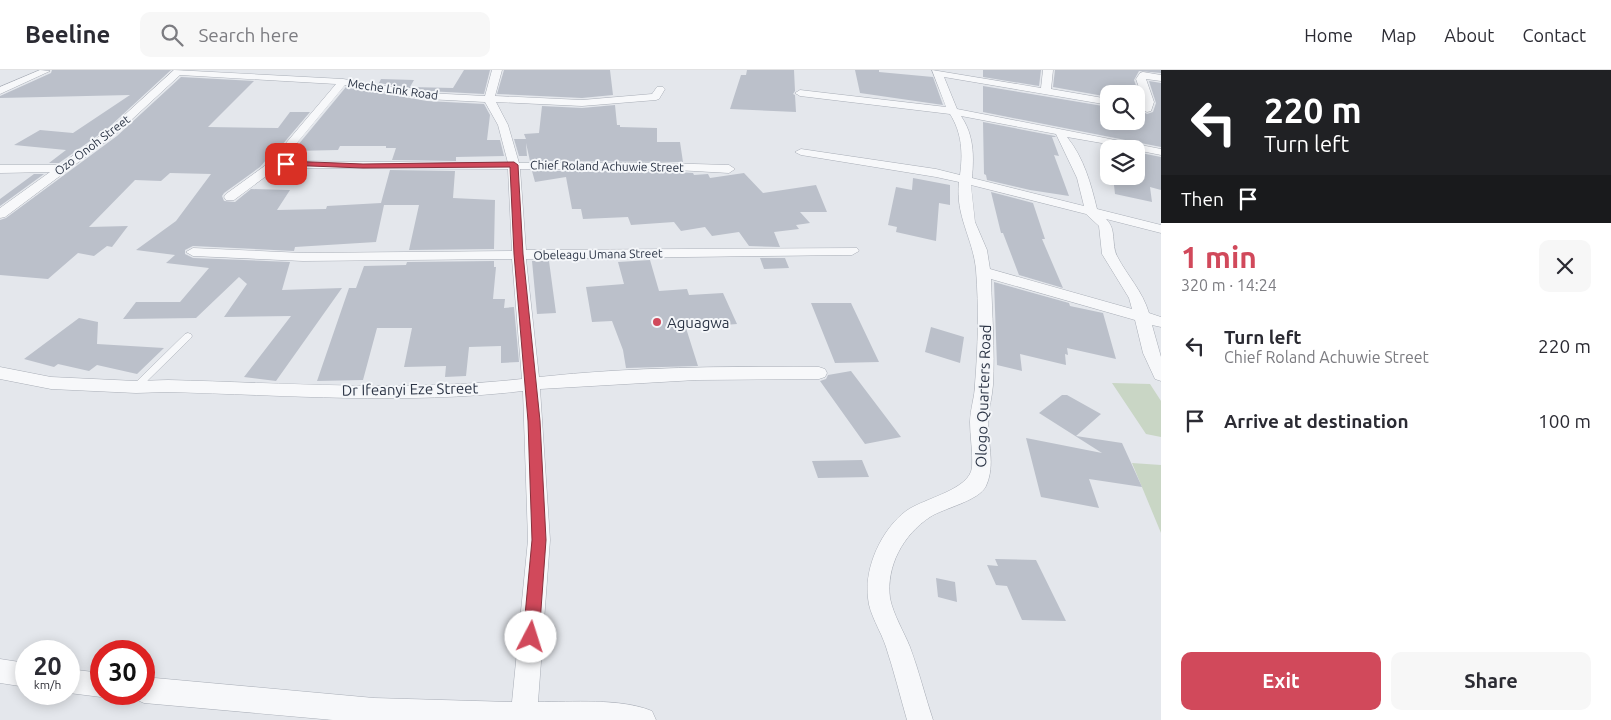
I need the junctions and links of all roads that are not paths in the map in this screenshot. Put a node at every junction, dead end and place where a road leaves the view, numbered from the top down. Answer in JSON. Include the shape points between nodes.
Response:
{"nodes":[{"id":1,"x":497,"y":70,"type":"edge"},
{"id":2,"x":1048,"y":70,"type":"edge"},
{"id":3,"x":45,"y":71,"type":"edge"},
{"id":4,"x":178,"y":71,"type":"edge"},
{"id":5,"x":937,"y":71,"type":"edge"},
{"id":6,"x":1142,"y":73,"type":"edge"},
{"id":7,"x":1161,"y":78,"type":"edge"},
{"id":8,"x":343,"y":82,"type":"junction"},
{"id":9,"x":660,"y":90,"type":"dead end"},
{"id":10,"x":0,"y":91,"type":"edge"},
{"id":11,"x":1046,"y":91,"type":"junction"},
{"id":12,"x":1145,"y":92,"type":"edge"},
{"id":13,"x":800,"y":93,"type":"dead end"},
{"id":14,"x":489,"y":98,"type":"junction"},
{"id":15,"x":1100,"y":100,"type":"edge"},
{"id":16,"x":1145,"y":105,"type":"edge"},
{"id":17,"x":1145,"y":109,"type":"edge"},
{"id":18,"x":953,"y":111,"type":"junction"},
{"id":19,"x":1161,"y":112,"type":"edge"},
{"id":20,"x":1060,"y":131,"type":"junction"},
{"id":21,"x":801,"y":152,"type":"dead end"},
{"id":22,"x":1161,"y":152,"type":"edge"},
{"id":23,"x":274,"y":164,"type":"junction"},
{"id":24,"x":514,"y":165,"type":"junction"},
{"id":25,"x":63,"y":168,"type":"junction"},
{"id":26,"x":0,"y":169,"type":"edge"},
{"id":27,"x":729,"y":169,"type":"dead end"},
{"id":28,"x":964,"y":180,"type":"junction"},
{"id":29,"x":230,"y":197,"type":"dead end"},
{"id":30,"x":1092,"y":213,"type":"junction"},
{"id":31,"x":0,"y":214,"type":"edge"},
{"id":32,"x":1161,"y":229,"type":"edge"},
{"id":33,"x":852,"y":250,"type":"dead end"},
{"id":34,"x":193,"y":252,"type":"dead end"},
{"id":35,"x":518,"y":254,"type":"junction"},
{"id":36,"x":983,"y":272,"type":"junction"},
{"id":37,"x":1143,"y":317,"type":"junction"},
{"id":38,"x":1161,"y":322,"type":"edge"},
{"id":39,"x":188,"y":336,"type":"dead end"},
{"id":40,"x":0,"y":373,"type":"edge"},
{"id":41,"x":820,"y":373,"type":"dead end"},
{"id":42,"x":1161,"y":375,"type":"edge"},
{"id":43,"x":529,"y":385,"type":"junction"},
{"id":44,"x":136,"y":387,"type":"junction"},
{"id":45,"x":0,"y":671,"type":"edge"},
{"id":46,"x":15,"y":673,"type":"edge"},
{"id":47,"x":155,"y":691,"type":"edge"},
{"id":48,"x":524,"y":715,"type":"junction"},
{"id":49,"x":644,"y":720,"type":"edge"},
{"id":50,"x":920,"y":720,"type":"edge"}],
"edges":[{"from":1,"to":14,"type":"street"},
{"from":2,"to":11,"type":"street"},
{"from":3,"to":10,"type":"street"},
{"from":4,"to":8,"type":"street","name":"Meche Link Road"},
{"from":4,"to":25,"type":"street","name":"Ozo Onoh Street","via":[[128,118]]},
{"from":5,"to":11,"type":"street"},
{"from":5,"to":18,"type":"street","name":"Ologo Quarters Road"},
{"from":6,"to":7,"type":"street"},
{"from":8,"to":14,"type":"street","name":"Meche Link Road","via":[[427,96]]},
{"from":8,"to":23,"type":"street"},
{"from":9,"to":14,"type":"street","name":"Meche Link Road","via":[[656,96],[603,102]]},
{"from":11,"to":15,"type":"street"},
{"from":12,"to":16,"type":"street","via":[[1148,102]]},
{"from":13,"to":18,"type":"street"},
{"from":14,"to":24,"type":"street","via":[[503,124]]},
{"from":17,"to":19,"type":"street"},
{"from":18,"to":20,"type":"street"},
{"from":18,"to":28,"type":"street","name":"Ologo Quarters Road","via":[[958,116],[967,145]]},
{"from":20,"to":22,"type":"street"},
{"from":20,"to":30,"type":"street","via":[[1083,178]]},
{"from":21,"to":28,"type":"street"},
{"from":23,"to":24,"type":"street","name":"Chief Roland Achuwie Street"},
{"from":23,"to":29,"type":"street"},
{"from":24,"to":27,"type":"street","name":"Chief Roland Achuwie Street"},
{"from":24,"to":35,"type":"street"},
{"from":25,"to":26,"type":"street"},
{"from":25,"to":31,"type":"street","name":"Ozo Onoh Street"},
{"from":28,"to":30,"type":"street"},
{"from":28,"to":36,"type":"street","name":"Ologo Quarters Road","via":[[968,222],[980,250]]},
{"from":30,"to":32,"type":"street"},
{"from":30,"to":37,"type":"street","via":[[1105,225],[1109,254],[1137,298]]},
{"from":33,"to":35,"type":"street","name":"Obeleagu Umana Street"},
{"from":34,"to":35,"type":"street","name":"Obeleagu Umana Street","via":[[296,257]]},
{"from":35,"to":43,"type":"street"},
{"from":36,"to":37,"type":"street"},
{"from":36,"to":50,"type":"street","name":"Ologo Quarters Road","via":[[984,386],[979,420],[982,468],[977,484],[912,518],[889,546],[879,578],[879,599]]},
{"from":37,"to":38,"type":"street"},
{"from":37,"to":42,"type":"street","via":[[1151,353]]},
{"from":39,"to":44,"type":"lane"},
{"from":40,"to":44,"type":"street","name":"Dr Ifeanyi Eze Street","via":[[51,383]]},
{"from":41,"to":43,"type":"street","name":"Dr Ifeanyi Eze Street","via":[[696,374]]},
{"from":43,"to":44,"type":"street","name":"Dr Ifeanyi Eze Street","via":[[430,391]]},
{"from":43,"to":48,"type":"street","via":[[534,421],[539,540]]},
{"from":45,"to":46,"type":"street"},
{"from":47,"to":48,"type":"street","via":[[374,711]]},
{"from":48,"to":49,"type":"street","via":[[598,715]]}]}
